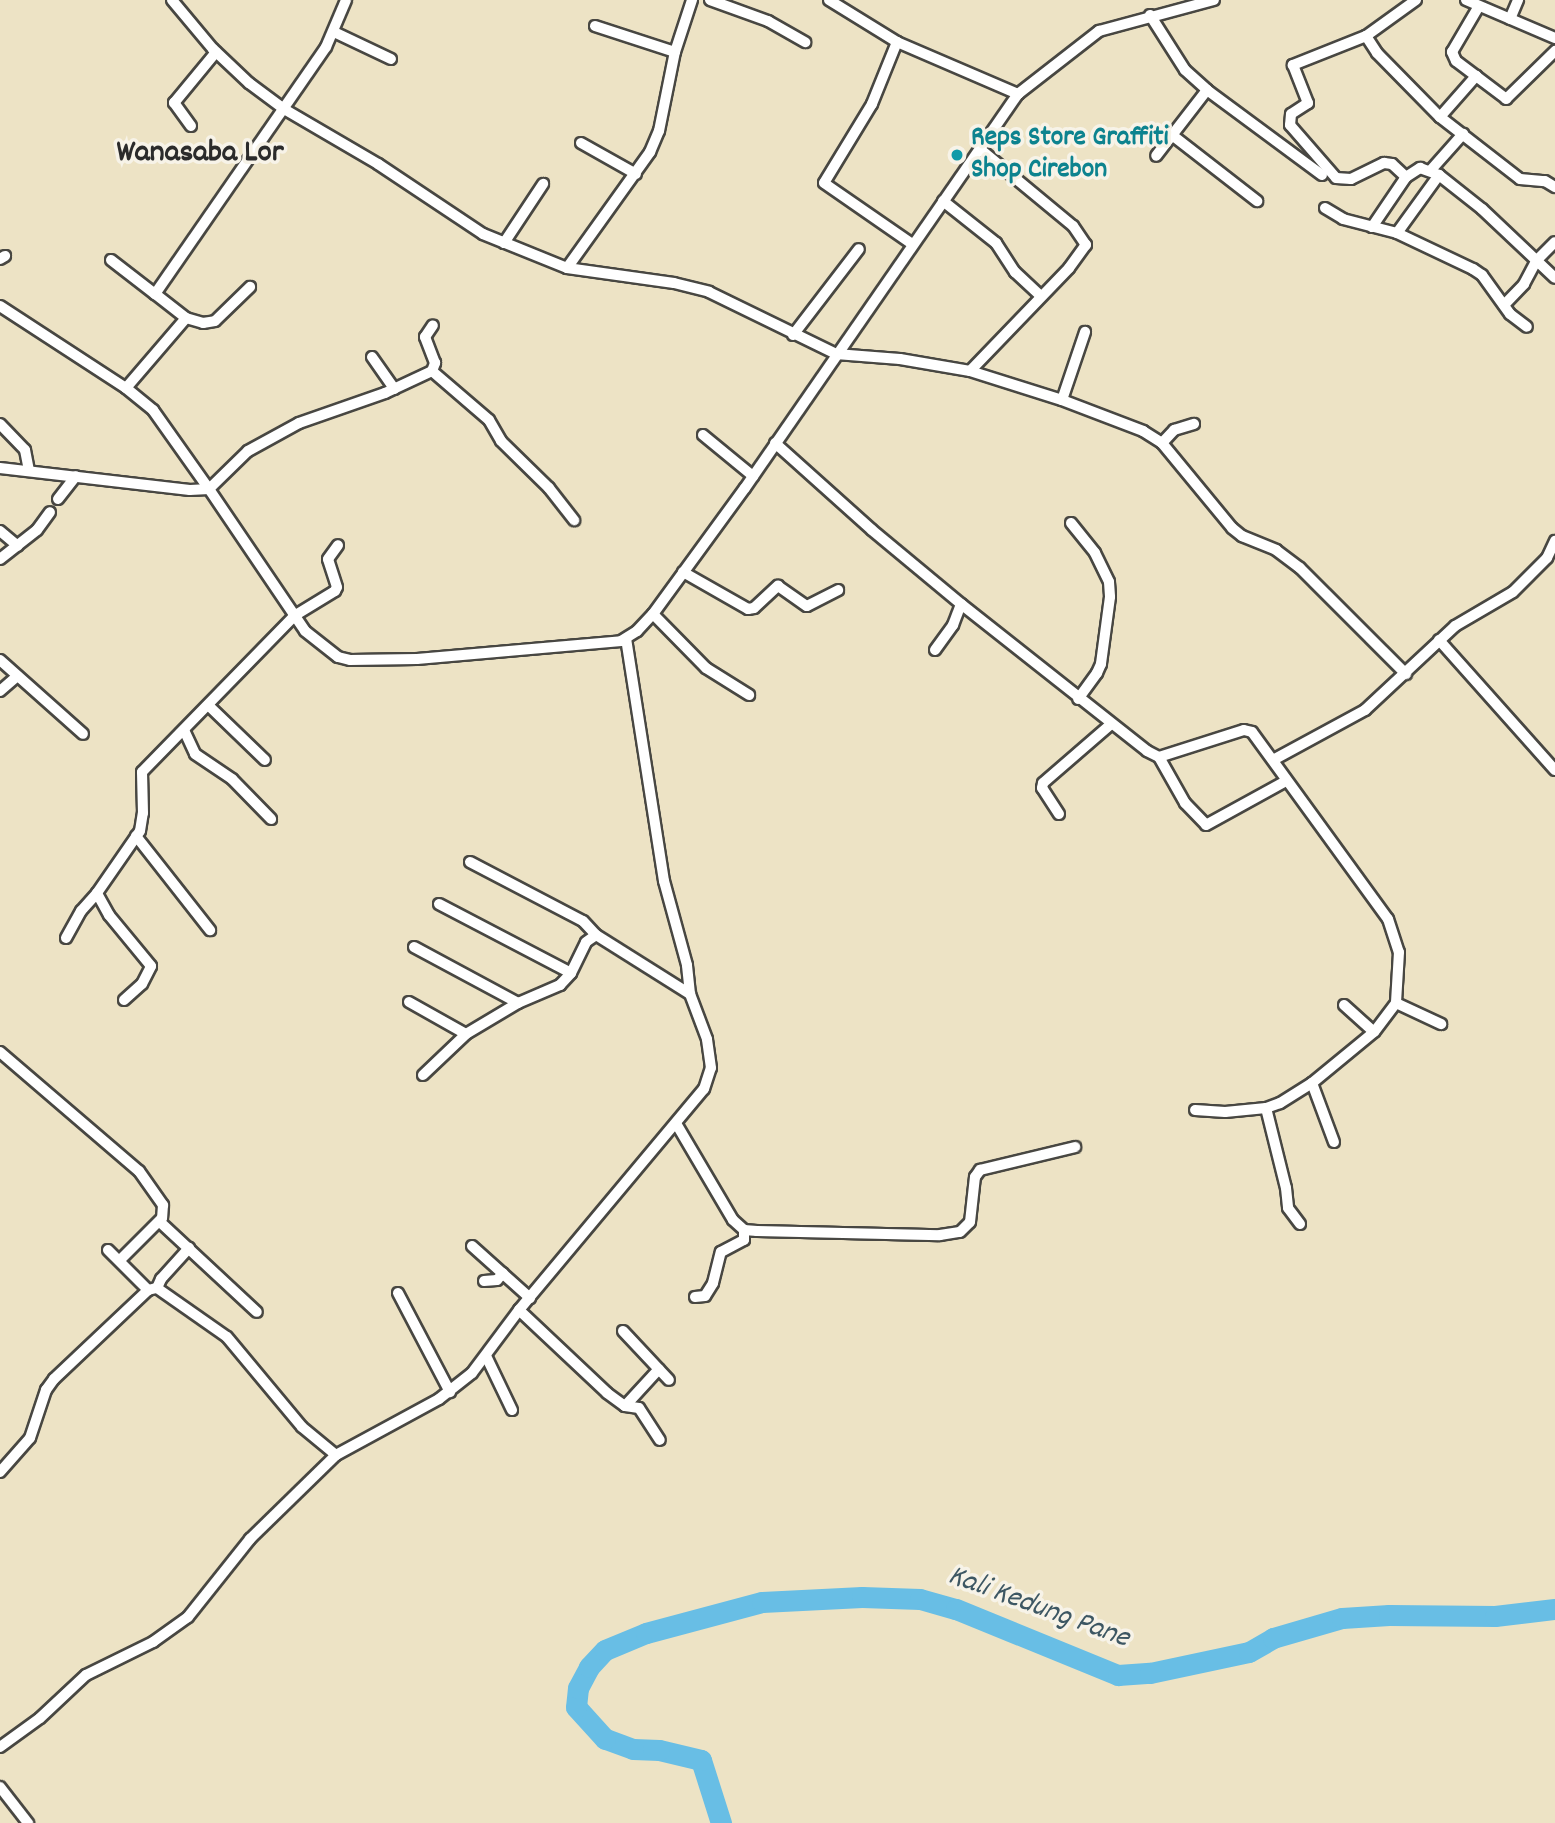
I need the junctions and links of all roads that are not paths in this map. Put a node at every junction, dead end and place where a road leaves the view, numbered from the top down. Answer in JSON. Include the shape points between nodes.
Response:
{"nodes":[{"id":1,"x":173,"y":0,"type":"edge"},
{"id":2,"x":346,"y":0,"type":"edge"},
{"id":3,"x":692,"y":0,"type":"edge"},
{"id":4,"x":710,"y":0,"type":"edge"},
{"id":5,"x":829,"y":0,"type":"edge"},
{"id":6,"x":1214,"y":0,"type":"edge"},
{"id":7,"x":1416,"y":0,"type":"edge"},
{"id":8,"x":1466,"y":0,"type":"edge"},
{"id":9,"x":1518,"y":0,"type":"edge"},
{"id":10,"x":1479,"y":6,"type":"junction"},
{"id":11,"x":1150,"y":16,"type":"junction"},
{"id":12,"x":1510,"y":19,"type":"junction"},
{"id":13,"x":594,"y":26,"type":"dead end"},
{"id":14,"x":334,"y":32,"type":"junction"},
{"id":15,"x":1366,"y":37,"type":"junction"},
{"id":16,"x":1555,"y":38,"type":"edge"},
{"id":17,"x":805,"y":42,"type":"dead end"},
{"id":18,"x":897,"y":42,"type":"junction"},
{"id":19,"x":675,"y":51,"type":"junction"},
{"id":20,"x":1555,"y":51,"type":"edge"},
{"id":21,"x":216,"y":52,"type":"junction"},
{"id":22,"x":391,"y":59,"type":"dead end"},
{"id":23,"x":1476,"y":76,"type":"junction"},
{"id":24,"x":1207,"y":90,"type":"junction"},
{"id":25,"x":1018,"y":94,"type":"junction"},
{"id":26,"x":284,"y":109,"type":"junction"},
{"id":27,"x":1440,"y":117,"type":"junction"},
{"id":28,"x":191,"y":125,"type":"dead end"},
{"id":29,"x":1463,"y":134,"type":"junction"},
{"id":30,"x":1172,"y":135,"type":"junction"},
{"id":31,"x":581,"y":143,"type":"dead end"},
{"id":32,"x":980,"y":149,"type":"junction"},
{"id":33,"x":1156,"y":156,"type":"dead end"},
{"id":34,"x":1435,"y":173,"type":"junction"},
{"id":35,"x":636,"y":174,"type":"junction"},
{"id":36,"x":1322,"y":175,"type":"dead end"},
{"id":37,"x":1406,"y":177,"type":"junction"},
{"id":38,"x":543,"y":184,"type":"dead end"},
{"id":39,"x":1555,"y":187,"type":"edge"},
{"id":40,"x":943,"y":201,"type":"junction"},
{"id":41,"x":1257,"y":201,"type":"dead end"},
{"id":42,"x":1325,"y":208,"type":"dead end"},
{"id":43,"x":1371,"y":227,"type":"junction"},
{"id":44,"x":1397,"y":233,"type":"junction"},
{"id":45,"x":1555,"y":242,"type":"edge"},
{"id":46,"x":504,"y":243,"type":"junction"},
{"id":47,"x":912,"y":244,"type":"junction"},
{"id":48,"x":859,"y":249,"type":"dead end"},
{"id":49,"x":111,"y":260,"type":"dead end"},
{"id":50,"x":1537,"y":260,"type":"junction"},
{"id":51,"x":567,"y":268,"type":"junction"},
{"id":52,"x":1555,"y":278,"type":"edge"},
{"id":53,"x":250,"y":287,"type":"dead end"},
{"id":54,"x":155,"y":294,"type":"junction"},
{"id":55,"x":1041,"y":296,"type":"junction"},
{"id":56,"x":1504,"y":304,"type":"junction"},
{"id":57,"x":0,"y":306,"type":"edge"},
{"id":58,"x":186,"y":317,"type":"junction"},
{"id":59,"x":433,"y":325,"type":"dead end"},
{"id":60,"x":1527,"y":327,"type":"dead end"},
{"id":61,"x":1085,"y":332,"type":"dead end"},
{"id":62,"x":793,"y":335,"type":"junction"},
{"id":63,"x":836,"y":354,"type":"junction"},
{"id":64,"x":372,"y":357,"type":"dead end"},
{"id":65,"x":432,"y":371,"type":"junction"},
{"id":66,"x":970,"y":371,"type":"junction"},
{"id":67,"x":126,"y":388,"type":"junction"},
{"id":68,"x":394,"y":389,"type":"junction"},
{"id":69,"x":1062,"y":400,"type":"junction"},
{"id":70,"x":0,"y":424,"type":"edge"},
{"id":71,"x":1194,"y":424,"type":"dead end"},
{"id":72,"x":703,"y":435,"type":"dead end"},
{"id":73,"x":775,"y":443,"type":"junction"},
{"id":74,"x":1162,"y":443,"type":"junction"},
{"id":75,"x":0,"y":468,"type":"edge"},
{"id":76,"x":29,"y":471,"type":"junction"},
{"id":77,"x":753,"y":476,"type":"junction"},
{"id":78,"x":76,"y":477,"type":"junction"},
{"id":79,"x":209,"y":489,"type":"junction"},
{"id":80,"x":58,"y":499,"type":"dead end"},
{"id":81,"x":50,"y":512,"type":"dead end"},
{"id":82,"x":574,"y":520,"type":"dead end"},
{"id":83,"x":1071,"y":523,"type":"dead end"},
{"id":84,"x":0,"y":531,"type":"edge"},
{"id":85,"x":1555,"y":541,"type":"edge"},
{"id":86,"x":338,"y":545,"type":"dead end"},
{"id":87,"x":18,"y":546,"type":"junction"},
{"id":88,"x":0,"y":559,"type":"edge"},
{"id":89,"x":683,"y":572,"type":"junction"},
{"id":90,"x":838,"y":590,"type":"dead end"},
{"id":91,"x":961,"y":604,"type":"junction"},
{"id":92,"x":653,"y":614,"type":"junction"},
{"id":93,"x":295,"y":616,"type":"junction"},
{"id":94,"x":626,"y":639,"type":"junction"},
{"id":95,"x":1439,"y":640,"type":"junction"},
{"id":96,"x":935,"y":650,"type":"dead end"},
{"id":97,"x":0,"y":660,"type":"edge"},
{"id":98,"x":1406,"y":674,"type":"junction"},
{"id":99,"x":17,"y":676,"type":"junction"},
{"id":100,"x":0,"y":691,"type":"edge"},
{"id":101,"x":749,"y":695,"type":"dead end"},
{"id":102,"x":1078,"y":699,"type":"junction"},
{"id":103,"x":208,"y":705,"type":"junction"},
{"id":104,"x":1110,"y":725,"type":"junction"},
{"id":105,"x":184,"y":730,"type":"junction"},
{"id":106,"x":83,"y":734,"type":"dead end"},
{"id":107,"x":1158,"y":757,"type":"junction"},
{"id":108,"x":265,"y":760,"type":"dead end"},
{"id":109,"x":1273,"y":760,"type":"junction"},
{"id":110,"x":1555,"y":770,"type":"edge"},
{"id":111,"x":1286,"y":781,"type":"junction"},
{"id":112,"x":1059,"y":814,"type":"dead end"},
{"id":113,"x":271,"y":819,"type":"dead end"},
{"id":114,"x":136,"y":836,"type":"junction"},
{"id":115,"x":470,"y":862,"type":"dead end"},
{"id":116,"x":96,"y":892,"type":"junction"},
{"id":117,"x":439,"y":904,"type":"dead end"},
{"id":118,"x":210,"y":930,"type":"dead end"},
{"id":119,"x":596,"y":935,"type":"junction"},
{"id":120,"x":66,"y":938,"type":"dead end"},
{"id":121,"x":414,"y":947,"type":"dead end"},
{"id":122,"x":571,"y":973,"type":"junction"},
{"id":123,"x":690,"y":994,"type":"junction"},
{"id":124,"x":124,"y":1000,"type":"dead end"},
{"id":125,"x":409,"y":1002,"type":"dead end"},
{"id":126,"x":518,"y":1003,"type":"junction"},
{"id":127,"x":1396,"y":1003,"type":"junction"},
{"id":128,"x":1343,"y":1005,"type":"dead end"},
{"id":129,"x":1441,"y":1024,"type":"dead end"},
{"id":130,"x":1374,"y":1032,"type":"junction"},
{"id":131,"x":466,"y":1034,"type":"junction"},
{"id":132,"x":0,"y":1052,"type":"edge"},
{"id":133,"x":423,"y":1074,"type":"dead end"},
{"id":134,"x":1312,"y":1083,"type":"junction"},
{"id":135,"x":1266,"y":1108,"type":"junction"},
{"id":136,"x":1195,"y":1110,"type":"dead end"},
{"id":137,"x":677,"y":1125,"type":"junction"},
{"id":138,"x":1334,"y":1142,"type":"dead end"},
{"id":139,"x":1075,"y":1147,"type":"dead end"},
{"id":140,"x":160,"y":1222,"type":"junction"},
{"id":141,"x":1300,"y":1224,"type":"dead end"},
{"id":142,"x":744,"y":1230,"type":"junction"},
{"id":143,"x":472,"y":1246,"type":"dead end"},
{"id":144,"x":189,"y":1248,"type":"junction"},
{"id":145,"x":108,"y":1250,"type":"dead end"},
{"id":146,"x":120,"y":1260,"type":"junction"},
{"id":147,"x":503,"y":1273,"type":"junction"},
{"id":148,"x":484,"y":1281,"type":"dead end"},
{"id":149,"x":153,"y":1289,"type":"junction"},
{"id":150,"x":398,"y":1293,"type":"dead end"},
{"id":151,"x":695,"y":1297,"type":"dead end"},
{"id":152,"x":530,"y":1298,"type":"junction"},
{"id":153,"x":519,"y":1310,"type":"junction"},
{"id":154,"x":257,"y":1312,"type":"dead end"},
{"id":155,"x":623,"y":1331,"type":"dead end"},
{"id":156,"x":486,"y":1356,"type":"junction"},
{"id":157,"x":659,"y":1369,"type":"junction"},
{"id":158,"x":669,"y":1380,"type":"dead end"},
{"id":159,"x":450,"y":1392,"type":"junction"},
{"id":160,"x":625,"y":1406,"type":"junction"},
{"id":161,"x":512,"y":1410,"type":"dead end"},
{"id":162,"x":660,"y":1440,"type":"dead end"},
{"id":163,"x":336,"y":1455,"type":"junction"},
{"id":164,"x":0,"y":1472,"type":"edge"},
{"id":165,"x":0,"y":1747,"type":"edge"},
{"id":166,"x":0,"y":1787,"type":"edge"},
{"id":167,"x":28,"y":1823,"type":"edge"}],
"edges":[{"from":1,"to":21,"type":"street"},
{"from":2,"to":14,"type":"street"},
{"from":3,"to":19,"type":"street"},
{"from":4,"to":17,"type":"street","via":[[768,21]]},
{"from":5,"to":18,"type":"street"},
{"from":6,"to":11,"type":"street"},
{"from":7,"to":15,"type":"street"},
{"from":8,"to":10,"type":"street"},
{"from":9,"to":12,"type":"street"},
{"from":10,"to":12,"type":"street"},
{"from":10,"to":23,"type":"street","via":[[1452,52],[1456,61]]},
{"from":11,"to":24,"type":"street","via":[[1185,70]]},
{"from":11,"to":25,"type":"street","via":[[1086,38]]},
{"from":12,"to":16,"type":"street"},
{"from":13,"to":19,"type":"street"},
{"from":14,"to":22,"type":"street"},
{"from":14,"to":26,"type":"street"},
{"from":15,"to":27,"type":"street"},
{"from":15,"to":37,"type":"street","via":[[1293,65],[1308,103],[1291,114],[1290,125],[1336,178],[1351,179],[1384,163]]},
{"from":18,"to":25,"type":"street"},
{"from":18,"to":47,"type":"street","via":[[872,104],[824,183]]},
{"from":19,"to":35,"type":"street","via":[[659,131]]},
{"from":20,"to":23,"type":"street","via":[[1506,99]]},
{"from":21,"to":26,"type":"street"},
{"from":21,"to":28,"type":"street","via":[[174,103]]},
{"from":23,"to":27,"type":"street"},
{"from":24,"to":30,"type":"street"},
{"from":24,"to":36,"type":"street"},
{"from":25,"to":32,"type":"street"},
{"from":26,"to":46,"type":"street","via":[[378,164],[466,226]]},
{"from":26,"to":54,"type":"street"},
{"from":27,"to":29,"type":"street"},
{"from":29,"to":34,"type":"street"},
{"from":29,"to":39,"type":"street","via":[[1520,179],[1545,181]]},
{"from":30,"to":33,"type":"street"},
{"from":30,"to":41,"type":"street"},
{"from":31,"to":35,"type":"street"},
{"from":32,"to":40,"type":"street"},
{"from":32,"to":55,"type":"street","via":[[1086,241],[1069,268]]},
{"from":34,"to":37,"type":"street","via":[[1420,168]]},
{"from":34,"to":44,"type":"street"},
{"from":34,"to":50,"type":"street"},
{"from":35,"to":51,"type":"street"},
{"from":37,"to":43,"type":"street"},
{"from":38,"to":46,"type":"street"},
{"from":40,"to":47,"type":"street"},
{"from":40,"to":55,"type":"street","via":[[996,243],[1015,272]]},
{"from":42,"to":43,"type":"street"},
{"from":43,"to":44,"type":"street"},
{"from":44,"to":56,"type":"street","via":[[1482,275]]},
{"from":45,"to":50,"type":"street"},
{"from":46,"to":51,"type":"street"},
{"from":47,"to":63,"type":"street"},
{"from":48,"to":62,"type":"street"},
{"from":49,"to":54,"type":"street"},
{"from":50,"to":52,"type":"street"},
{"from":50,"to":56,"type":"street","via":[[1524,284]]},
{"from":51,"to":62,"type":"street","via":[[709,292]]},
{"from":53,"to":58,"type":"street","via":[[215,321]]},
{"from":54,"to":58,"type":"street"},
{"from":55,"to":66,"type":"street"},
{"from":56,"to":60,"type":"street"},
{"from":57,"to":67,"type":"street"},
{"from":58,"to":67,"type":"street"},
{"from":59,"to":65,"type":"street","via":[[425,337],[435,363]]},
{"from":61,"to":69,"type":"street"},
{"from":62,"to":63,"type":"street"},
{"from":63,"to":66,"type":"street"},
{"from":63,"to":73,"type":"street"},
{"from":64,"to":68,"type":"street"},
{"from":65,"to":68,"type":"street"},
{"from":65,"to":82,"type":"street","via":[[489,420],[501,441]]},
{"from":66,"to":69,"type":"street"},
{"from":67,"to":79,"type":"street","via":[[161,418]]},
{"from":68,"to":79,"type":"street","via":[[299,423],[248,451]]},
{"from":69,"to":74,"type":"street","via":[[1143,431]]},
{"from":70,"to":76,"type":"street","via":[[25,450]]},
{"from":71,"to":74,"type":"street","via":[[1174,430]]},
{"from":72,"to":77,"type":"street"},
{"from":73,"to":77,"type":"street"},
{"from":73,"to":91,"type":"street"},
{"from":74,"to":98,"type":"street","via":[[1224,521],[1300,568]]},
{"from":75,"to":76,"type":"street"},
{"from":76,"to":78,"type":"street"},
{"from":77,"to":89,"type":"street"},
{"from":78,"to":79,"type":"street"},
{"from":78,"to":80,"type":"street"},
{"from":79,"to":93,"type":"street"},
{"from":81,"to":87,"type":"street"},
{"from":83,"to":102,"type":"street","via":[[1096,553],[1109,582],[1110,597],[1101,664]]},
{"from":84,"to":87,"type":"street"},
{"from":85,"to":95,"type":"street","via":[[1547,558],[1513,592],[1466,618]]},
{"from":86,"to":93,"type":"street","via":[[328,559],[335,591]]},
{"from":87,"to":88,"type":"street"},
{"from":89,"to":90,"type":"street","via":[[748,609],[778,586],[807,607]]},
{"from":89,"to":92,"type":"street"},
{"from":91,"to":96,"type":"street"},
{"from":91,"to":102,"type":"street"},
{"from":92,"to":94,"type":"street"},
{"from":92,"to":101,"type":"street","via":[[706,668]]},
{"from":93,"to":94,"type":"street","via":[[319,646],[350,660],[417,659]]},
{"from":93,"to":103,"type":"street"},
{"from":94,"to":123,"type":"street","via":[[664,881],[687,965]]},
{"from":95,"to":98,"type":"street"},
{"from":95,"to":110,"type":"street"},
{"from":97,"to":99,"type":"street"},
{"from":98,"to":109,"type":"street","via":[[1365,709]]},
{"from":99,"to":100,"type":"street"},
{"from":99,"to":106,"type":"street"},
{"from":102,"to":104,"type":"street"},
{"from":103,"to":105,"type":"street"},
{"from":103,"to":108,"type":"street"},
{"from":104,"to":107,"type":"street"},
{"from":104,"to":112,"type":"street","via":[[1043,783]]},
{"from":105,"to":113,"type":"street","via":[[195,754],[232,779]]},
{"from":105,"to":114,"type":"street","via":[[142,772],[143,813]]},
{"from":107,"to":109,"type":"street","via":[[1244,730],[1259,740]]},
{"from":107,"to":111,"type":"street","via":[[1185,803],[1206,825]]},
{"from":109,"to":111,"type":"street"},
{"from":111,"to":127,"type":"street","via":[[1372,894],[1398,947]]},
{"from":114,"to":116,"type":"street"},
{"from":114,"to":118,"type":"street"},
{"from":115,"to":119,"type":"street","via":[[583,921]]},
{"from":116,"to":120,"type":"street"},
{"from":116,"to":124,"type":"street","via":[[150,965],[142,984]]},
{"from":117,"to":122,"type":"street"},
{"from":119,"to":122,"type":"street","via":[[586,942]]},
{"from":119,"to":123,"type":"street"},
{"from":121,"to":126,"type":"street"},
{"from":122,"to":126,"type":"street","via":[[560,985]]},
{"from":123,"to":137,"type":"street","via":[[707,1039],[711,1068],[704,1090]]},
{"from":125,"to":131,"type":"street"},
{"from":126,"to":131,"type":"street"},
{"from":127,"to":129,"type":"street"},
{"from":127,"to":130,"type":"street"},
{"from":128,"to":130,"type":"street"},
{"from":130,"to":134,"type":"street"},
{"from":131,"to":133,"type":"street"},
{"from":132,"to":140,"type":"street","via":[[139,1171],[163,1205]]},
{"from":134,"to":135,"type":"street"},
{"from":134,"to":138,"type":"street"},
{"from":135,"to":136,"type":"street"},
{"from":135,"to":141,"type":"street","via":[[1288,1208]]},
{"from":137,"to":142,"type":"street","via":[[733,1220]]},
{"from":137,"to":152,"type":"street"},
{"from":139,"to":142,"type":"street","via":[[980,1170],[975,1177],[971,1222],[960,1232]]},
{"from":140,"to":144,"type":"street"},
{"from":140,"to":146,"type":"street"},
{"from":142,"to":151,"type":"street","via":[[741,1242],[721,1252],[705,1296]]},
{"from":143,"to":147,"type":"street"},
{"from":144,"to":149,"type":"street"},
{"from":144,"to":154,"type":"street"},
{"from":145,"to":146,"type":"street"},
{"from":146,"to":149,"type":"street"},
{"from":147,"to":148,"type":"street","via":[[497,1280]]},
{"from":147,"to":152,"type":"street"},
{"from":149,"to":163,"type":"street","via":[[228,1337],[302,1427]]},
{"from":149,"to":164,"type":"street","via":[[54,1379],[30,1438]]},
{"from":150,"to":159,"type":"street"},
{"from":152,"to":153,"type":"street"},
{"from":153,"to":156,"type":"street"},
{"from":153,"to":160,"type":"street"},
{"from":155,"to":157,"type":"street"},
{"from":156,"to":159,"type":"street"},
{"from":156,"to":161,"type":"street"},
{"from":157,"to":158,"type":"street"},
{"from":157,"to":160,"type":"street"},
{"from":159,"to":163,"type":"street"},
{"from":160,"to":162,"type":"street","via":[[639,1408]]},
{"from":163,"to":165,"type":"street","via":[[250,1539],[176,1627],[86,1675]]},
{"from":166,"to":167,"type":"street"}]}
